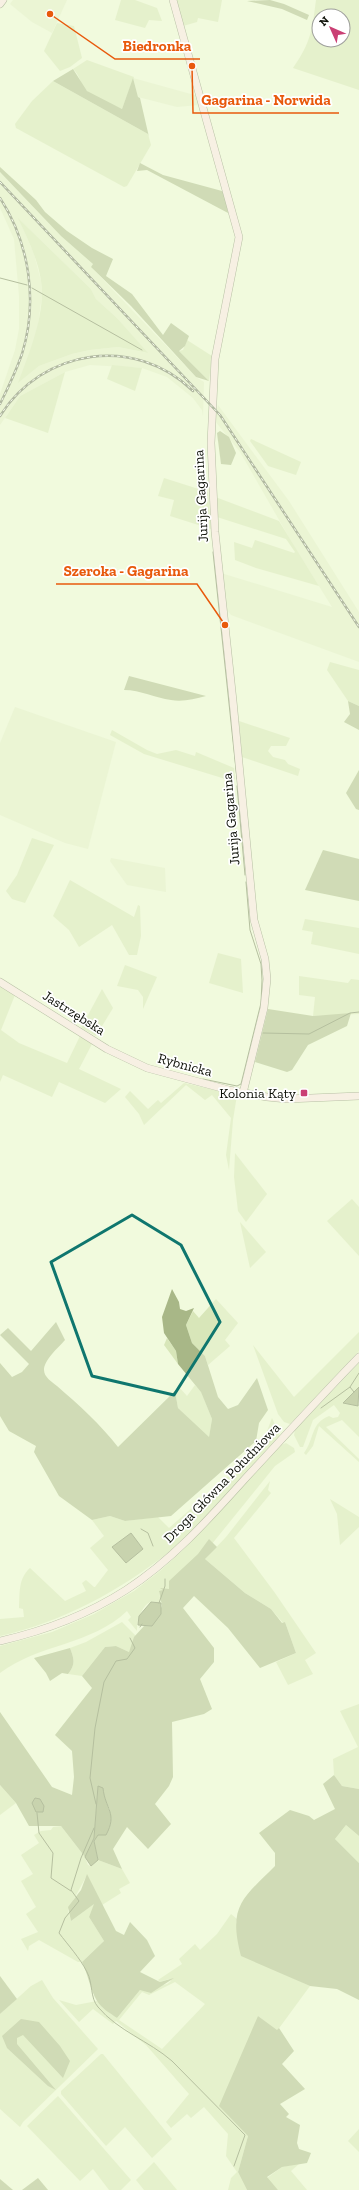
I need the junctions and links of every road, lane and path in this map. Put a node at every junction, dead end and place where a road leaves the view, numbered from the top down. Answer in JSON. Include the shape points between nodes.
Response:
{"nodes":[{"id":1,"x":3,"y":0,"type":"edge"},
{"id":2,"x":173,"y":0,"type":"edge"},
{"id":3,"x":0,"y":4,"type":"edge"},
{"id":4,"x":0,"y":982,"type":"edge"},
{"id":5,"x":147,"y":1068,"type":"joint"},
{"id":6,"x":243,"y":1093,"type":"junction"},
{"id":7,"x":359,"y":1096,"type":"edge"},
{"id":8,"x":359,"y":1357,"type":"edge"},
{"id":9,"x":0,"y":1642,"type":"edge"}],
"edges":[{"from":1,"to":3,"type":"street"},
{"from":2,"to":6,"type":"street","name":"Jurija Gagarina","via":[[239,238],[214,359],[211,443],[215,532],[254,920],[265,960],[267,980],[264,1008]]},
{"from":4,"to":5,"type":"street","name":"Jastrzębska","via":[[107,1049]]},
{"from":5,"to":6,"type":"street","name":"Rybnicka"},
{"from":6,"to":7,"type":"street","name":"Rybnicka","via":[[287,1099]]},
{"from":8,"to":9,"type":"street","name":"Droga Główna Południowa","via":[[197,1531],[148,1574],[124,1591],[78,1616]]}]}
